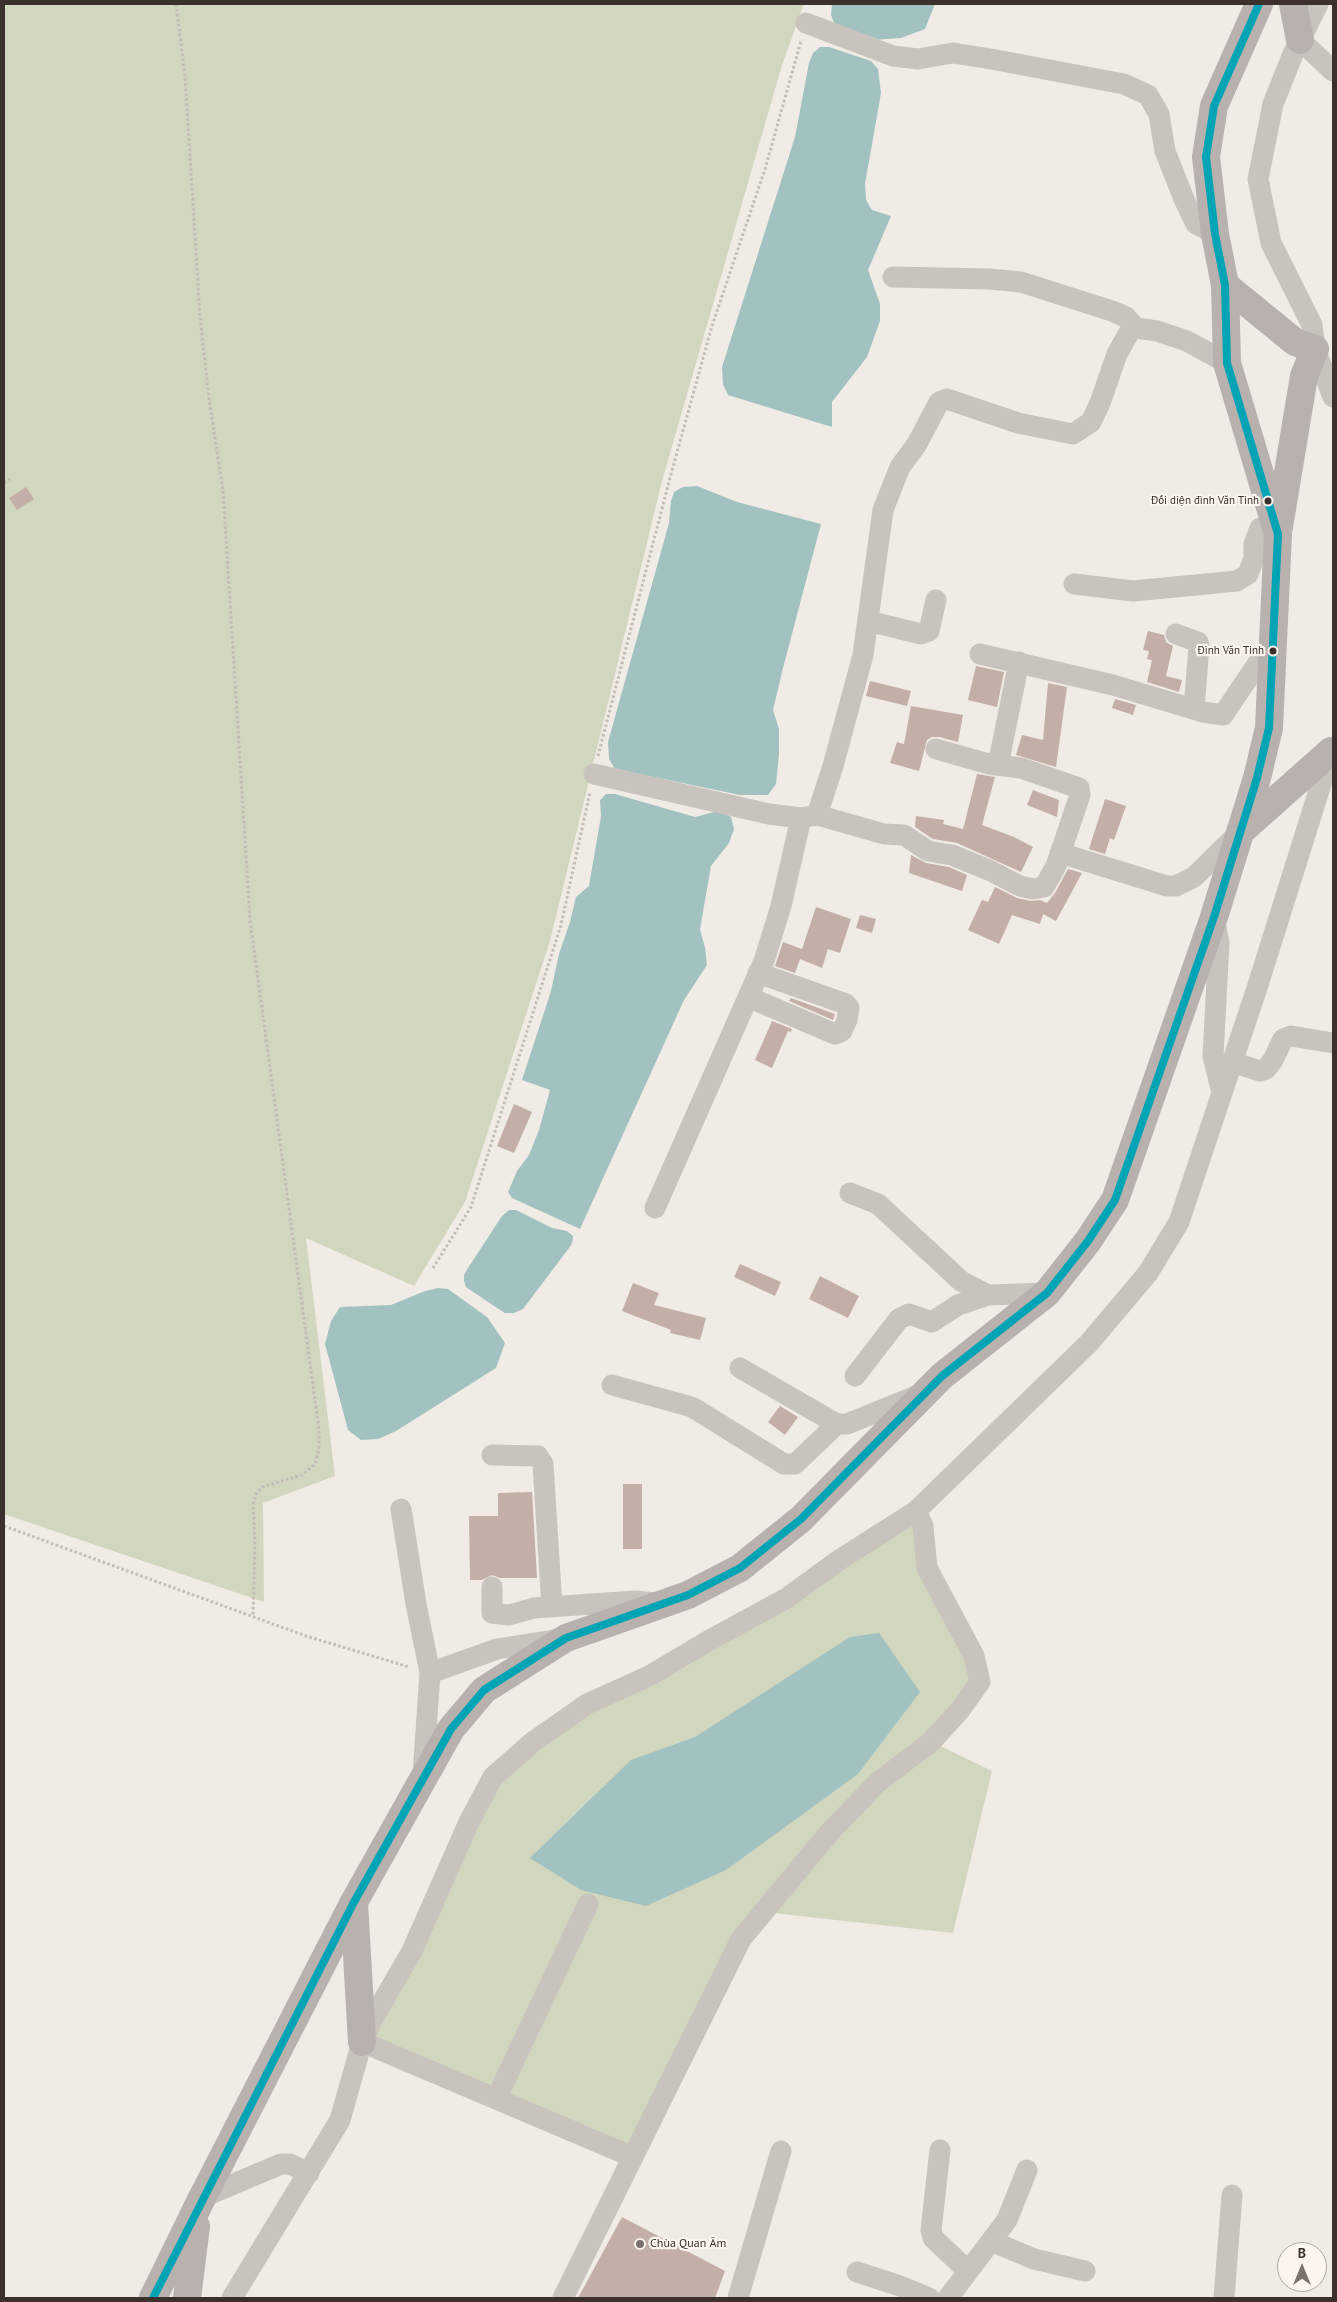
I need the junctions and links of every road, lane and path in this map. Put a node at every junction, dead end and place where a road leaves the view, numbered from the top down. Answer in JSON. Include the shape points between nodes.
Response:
{"nodes":[{"id":1,"x":176,"y":4,"type":"edge"},
{"id":2,"x":1259,"y":4,"type":"edge"},
{"id":3,"x":1293,"y":4,"type":"edge"},
{"id":4,"x":1318,"y":4,"type":"edge"},
{"id":5,"x":806,"y":23,"type":"joint"},
{"id":6,"x":1300,"y":40,"type":"junction"},
{"id":7,"x":1333,"y":71,"type":"edge"},
{"id":8,"x":1215,"y":234,"type":"junction"},
{"id":9,"x":893,"y":277,"type":"dead end"},
{"id":10,"x":1225,"y":285,"type":"junction"},
{"id":11,"x":1136,"y":328,"type":"junction"},
{"id":12,"x":1324,"y":352,"type":"edge"},
{"id":13,"x":1227,"y":363,"type":"junction"},
{"id":14,"x":1333,"y":397,"type":"edge"},
{"id":15,"x":11,"y":478,"type":"dead end"},
{"id":16,"x":4,"y":483,"type":"edge"},
{"id":17,"x":1278,"y":534,"type":"junction"},
{"id":18,"x":1074,"y":584,"type":"dead end"},
{"id":19,"x":936,"y":600,"type":"dead end"},
{"id":20,"x":868,"y":621,"type":"junction"},
{"id":21,"x":1176,"y":634,"type":"dead end"},
{"id":22,"x":1273,"y":642,"type":"junction"},
{"id":23,"x":980,"y":654,"type":"dead end"},
{"id":24,"x":1019,"y":662,"type":"junction"},
{"id":25,"x":1194,"y":709,"type":"junction"},
{"id":26,"x":936,"y":749,"type":"dead end"},
{"id":27,"x":1333,"y":749,"type":"edge"},
{"id":28,"x":998,"y":765,"type":"junction"},
{"id":29,"x":594,"y":774,"type":"junction"},
{"id":30,"x":809,"y":816,"type":"junction"},
{"id":31,"x":1239,"y":833,"type":"junction"},
{"id":32,"x":1060,"y":853,"type":"junction"},
{"id":33,"x":1214,"y":917,"type":"junction"},
{"id":34,"x":758,"y":973,"type":"junction"},
{"id":35,"x":748,"y":997,"type":"junction"},
{"id":36,"x":1333,"y":1043,"type":"edge"},
{"id":37,"x":1232,"y":1062,"type":"junction"},
{"id":38,"x":1222,"y":1093,"type":"junction"},
{"id":39,"x":850,"y":1193,"type":"dead end"},
{"id":40,"x":655,"y":1208,"type":"dead end"},
{"id":41,"x":433,"y":1268,"type":"dead end"},
{"id":42,"x":1047,"y":1293,"type":"junction"},
{"id":43,"x":988,"y":1295,"type":"junction"},
{"id":44,"x":740,"y":1368,"type":"dead end"},
{"id":45,"x":855,"y":1376,"type":"dead end"},
{"id":46,"x":612,"y":1385,"type":"dead end"},
{"id":47,"x":927,"y":1392,"type":"junction"},
{"id":48,"x":837,"y":1424,"type":"junction"},
{"id":49,"x":492,"y":1455,"type":"dead end"},
{"id":50,"x":401,"y":1509,"type":"dead end"},
{"id":51,"x":916,"y":1511,"type":"junction"},
{"id":52,"x":4,"y":1526,"type":"edge"},
{"id":53,"x":492,"y":1587,"type":"dead end"},
{"id":54,"x":664,"y":1604,"type":"junction"},
{"id":55,"x":552,"y":1607,"type":"junction"},
{"id":56,"x":254,"y":1616,"type":"junction"},
{"id":57,"x":566,"y":1638,"type":"junction"},
{"id":58,"x":430,"y":1673,"type":"junction"},
{"id":59,"x":422,"y":1780,"type":"junction"},
{"id":60,"x":354,"y":1902,"type":"junction"},
{"id":61,"x":588,"y":1904,"type":"dead end"},
{"id":62,"x":362,"y":2042,"type":"junction"},
{"id":63,"x":496,"y":2099,"type":"junction"},
{"id":64,"x":940,"y":2150,"type":"dead end"},
{"id":65,"x":780,"y":2151,"type":"dead end"},
{"id":66,"x":633,"y":2157,"type":"junction"},
{"id":67,"x":1027,"y":2170,"type":"dead end"},
{"id":68,"x":309,"y":2173,"type":"junction"},
{"id":69,"x":1232,"y":2195,"type":"dead end"},
{"id":70,"x":201,"y":2201,"type":"junction"},
{"id":71,"x":991,"y":2241,"type":"junction"},
{"id":72,"x":968,"y":2271,"type":"junction"},
{"id":73,"x":1085,"y":2271,"type":"dead end"},
{"id":74,"x":857,"y":2272,"type":"dead end"},
{"id":75,"x":153,"y":2298,"type":"edge"},
{"id":76,"x":187,"y":2298,"type":"edge"},
{"id":77,"x":232,"y":2298,"type":"edge"},
{"id":78,"x":563,"y":2298,"type":"edge"},
{"id":79,"x":738,"y":2298,"type":"edge"},
{"id":80,"x":929,"y":2298,"type":"edge"},
{"id":81,"x":948,"y":2298,"type":"edge"},
{"id":82,"x":1224,"y":2298,"type":"edge"}],
"edges":[{"from":1,"to":56,"type":"path","via":[[185,76],[200,317],[223,490],[250,920],[320,1430],[315,1464],[302,1475],[262,1487],[256,1494]]},
{"from":2,"to":8,"type":"main road","via":[[1214,106],[1206,157]]},
{"from":3,"to":6,"type":"main road"},
{"from":4,"to":6,"type":"street"},
{"from":5,"to":8,"type":"street","via":[[893,56],[918,59],[954,53],[1124,84],[1148,95],[1159,114],[1164,151],[1196,224]]},
{"from":5,"to":29,"type":"path","via":[[765,169],[709,336]]},
{"from":6,"to":7,"type":"street"},
{"from":6,"to":12,"type":"street","via":[[1274,104],[1258,179],[1271,243]]},
{"from":8,"to":10,"type":"main road"},
{"from":9,"to":11,"type":"street","via":[[1022,282],[1112,310],[1126,317]]},
{"from":10,"to":12,"type":"main road","via":[[1295,342]]},
{"from":10,"to":13,"type":"main road"},
{"from":11,"to":13,"type":"street","via":[[1157,330],[1187,341]]},
{"from":11,"to":20,"type":"street","via":[[1117,354],[1091,422],[1073,434],[1018,423],[947,399],[939,402],[917,444],[900,467],[883,510]]},
{"from":12,"to":14,"type":"street"},
{"from":12,"to":17,"type":"main road","via":[[1304,376]]},
{"from":13,"to":17,"type":"main road"},
{"from":15,"to":16,"type":"path"},
{"from":17,"to":18,"type":"street","via":[[1268,526],[1260,528],[1248,574],[1237,581],[1133,591]]},
{"from":17,"to":22,"type":"main road"},
{"from":19,"to":20,"type":"street","via":[[929,632],[921,634]]},
{"from":20,"to":30,"type":"street","via":[[851,704]]},
{"from":21,"to":25,"type":"street","via":[[1198,642],[1199,646]]},
{"from":22,"to":25,"type":"street","via":[[1223,714]]},
{"from":22,"to":31,"type":"main road","via":[[1269,728]]},
{"from":23,"to":24,"type":"street"},
{"from":24,"to":25,"type":"street","via":[[1113,684]]},
{"from":24,"to":28,"type":"street"},
{"from":26,"to":28,"type":"street"},
{"from":27,"to":31,"type":"main road"},
{"from":27,"to":37,"type":"street"},
{"from":28,"to":32,"type":"street","via":[[1021,768],[1079,788],[1080,795]]},
{"from":29,"to":30,"type":"street","via":[[769,814]]},
{"from":29,"to":41,"type":"path","via":[[561,925],[477,1189],[471,1207]]},
{"from":30,"to":32,"type":"street","via":[[904,836],[928,851],[952,855],[1032,889],[1044,887]]},
{"from":30,"to":34,"type":"street"},
{"from":31,"to":32,"type":"street","via":[[1194,877],[1176,886]]},
{"from":31,"to":33,"type":"main road"},
{"from":33,"to":38,"type":"street","via":[[1219,943],[1213,1056]]},
{"from":33,"to":42,"type":"main road","via":[[1115,1200]]},
{"from":34,"to":35,"type":"street"},
{"from":34,"to":35,"type":"street","via":[[846,1004],[849,1008],[847,1020],[842,1031],[835,1034]]},
{"from":35,"to":40,"type":"street"},
{"from":36,"to":37,"type":"street","via":[[1291,1036],[1283,1039],[1274,1060],[1266,1069],[1260,1071]]},
{"from":37,"to":38,"type":"street"},
{"from":38,"to":51,"type":"street","via":[[1179,1222],[1148,1273],[1089,1343]]},
{"from":39,"to":43,"type":"street","via":[[878,1204],[961,1281]]},
{"from":42,"to":43,"type":"street"},
{"from":42,"to":47,"type":"main road","via":[[942,1376]]},
{"from":43,"to":45,"type":"street","via":[[958,1305],[932,1322],[908,1314],[899,1319]]},
{"from":44,"to":48,"type":"street"},
{"from":46,"to":48,"type":"street","via":[[692,1407],[784,1464],[795,1464]]},
{"from":47,"to":48,"type":"street","via":[[847,1424]]},
{"from":47,"to":54,"type":"main road","via":[[801,1518],[740,1568]]},
{"from":49,"to":55,"type":"street","via":[[538,1456],[543,1464]]},
{"from":50,"to":58,"type":"street"},
{"from":51,"to":62,"type":"street","via":[[786,1598],[649,1676],[587,1704],[534,1741],[493,1777],[468,1822],[412,1951]]},
{"from":51,"to":66,"type":"street","via":[[923,1526],[927,1568],[974,1656],[980,1682],[931,1742],[877,1782],[829,1833],[741,1939]]},
{"from":52,"to":56,"type":"path"},
{"from":53,"to":55,"type":"street","via":[[492,1613],[510,1615]]},
{"from":54,"to":55,"type":"street","via":[[635,1601]]},
{"from":54,"to":57,"type":"main road"},
{"from":56,"to":58,"type":"path","via":[[306,1636]]},
{"from":57,"to":58,"type":"street","via":[[497,1649]]},
{"from":57,"to":59,"type":"main road","via":[[484,1690],[451,1729]]},
{"from":58,"to":59,"type":"street"},
{"from":59,"to":60,"type":"main road"},
{"from":60,"to":62,"type":"main road"},
{"from":60,"to":70,"type":"main road"},
{"from":61,"to":63,"type":"street"},
{"from":62,"to":63,"type":"street"},
{"from":62,"to":68,"type":"street","via":[[340,2120]]},
{"from":63,"to":66,"type":"street"},
{"from":64,"to":72,"type":"street","via":[[931,2230],[933,2238]]},
{"from":65,"to":79,"type":"street"},
{"from":66,"to":78,"type":"street"},
{"from":67,"to":71,"type":"street","via":[[1007,2220]]},
{"from":68,"to":70,"type":"street","via":[[290,2164],[281,2164]]},
{"from":68,"to":77,"type":"street"},
{"from":69,"to":82,"type":"street"},
{"from":70,"to":75,"type":"main road"},
{"from":70,"to":76,"type":"main road"},
{"from":71,"to":72,"type":"street"},
{"from":71,"to":73,"type":"street","via":[[1034,2259]]},
{"from":72,"to":81,"type":"street"},
{"from":74,"to":80,"type":"street"}]}
